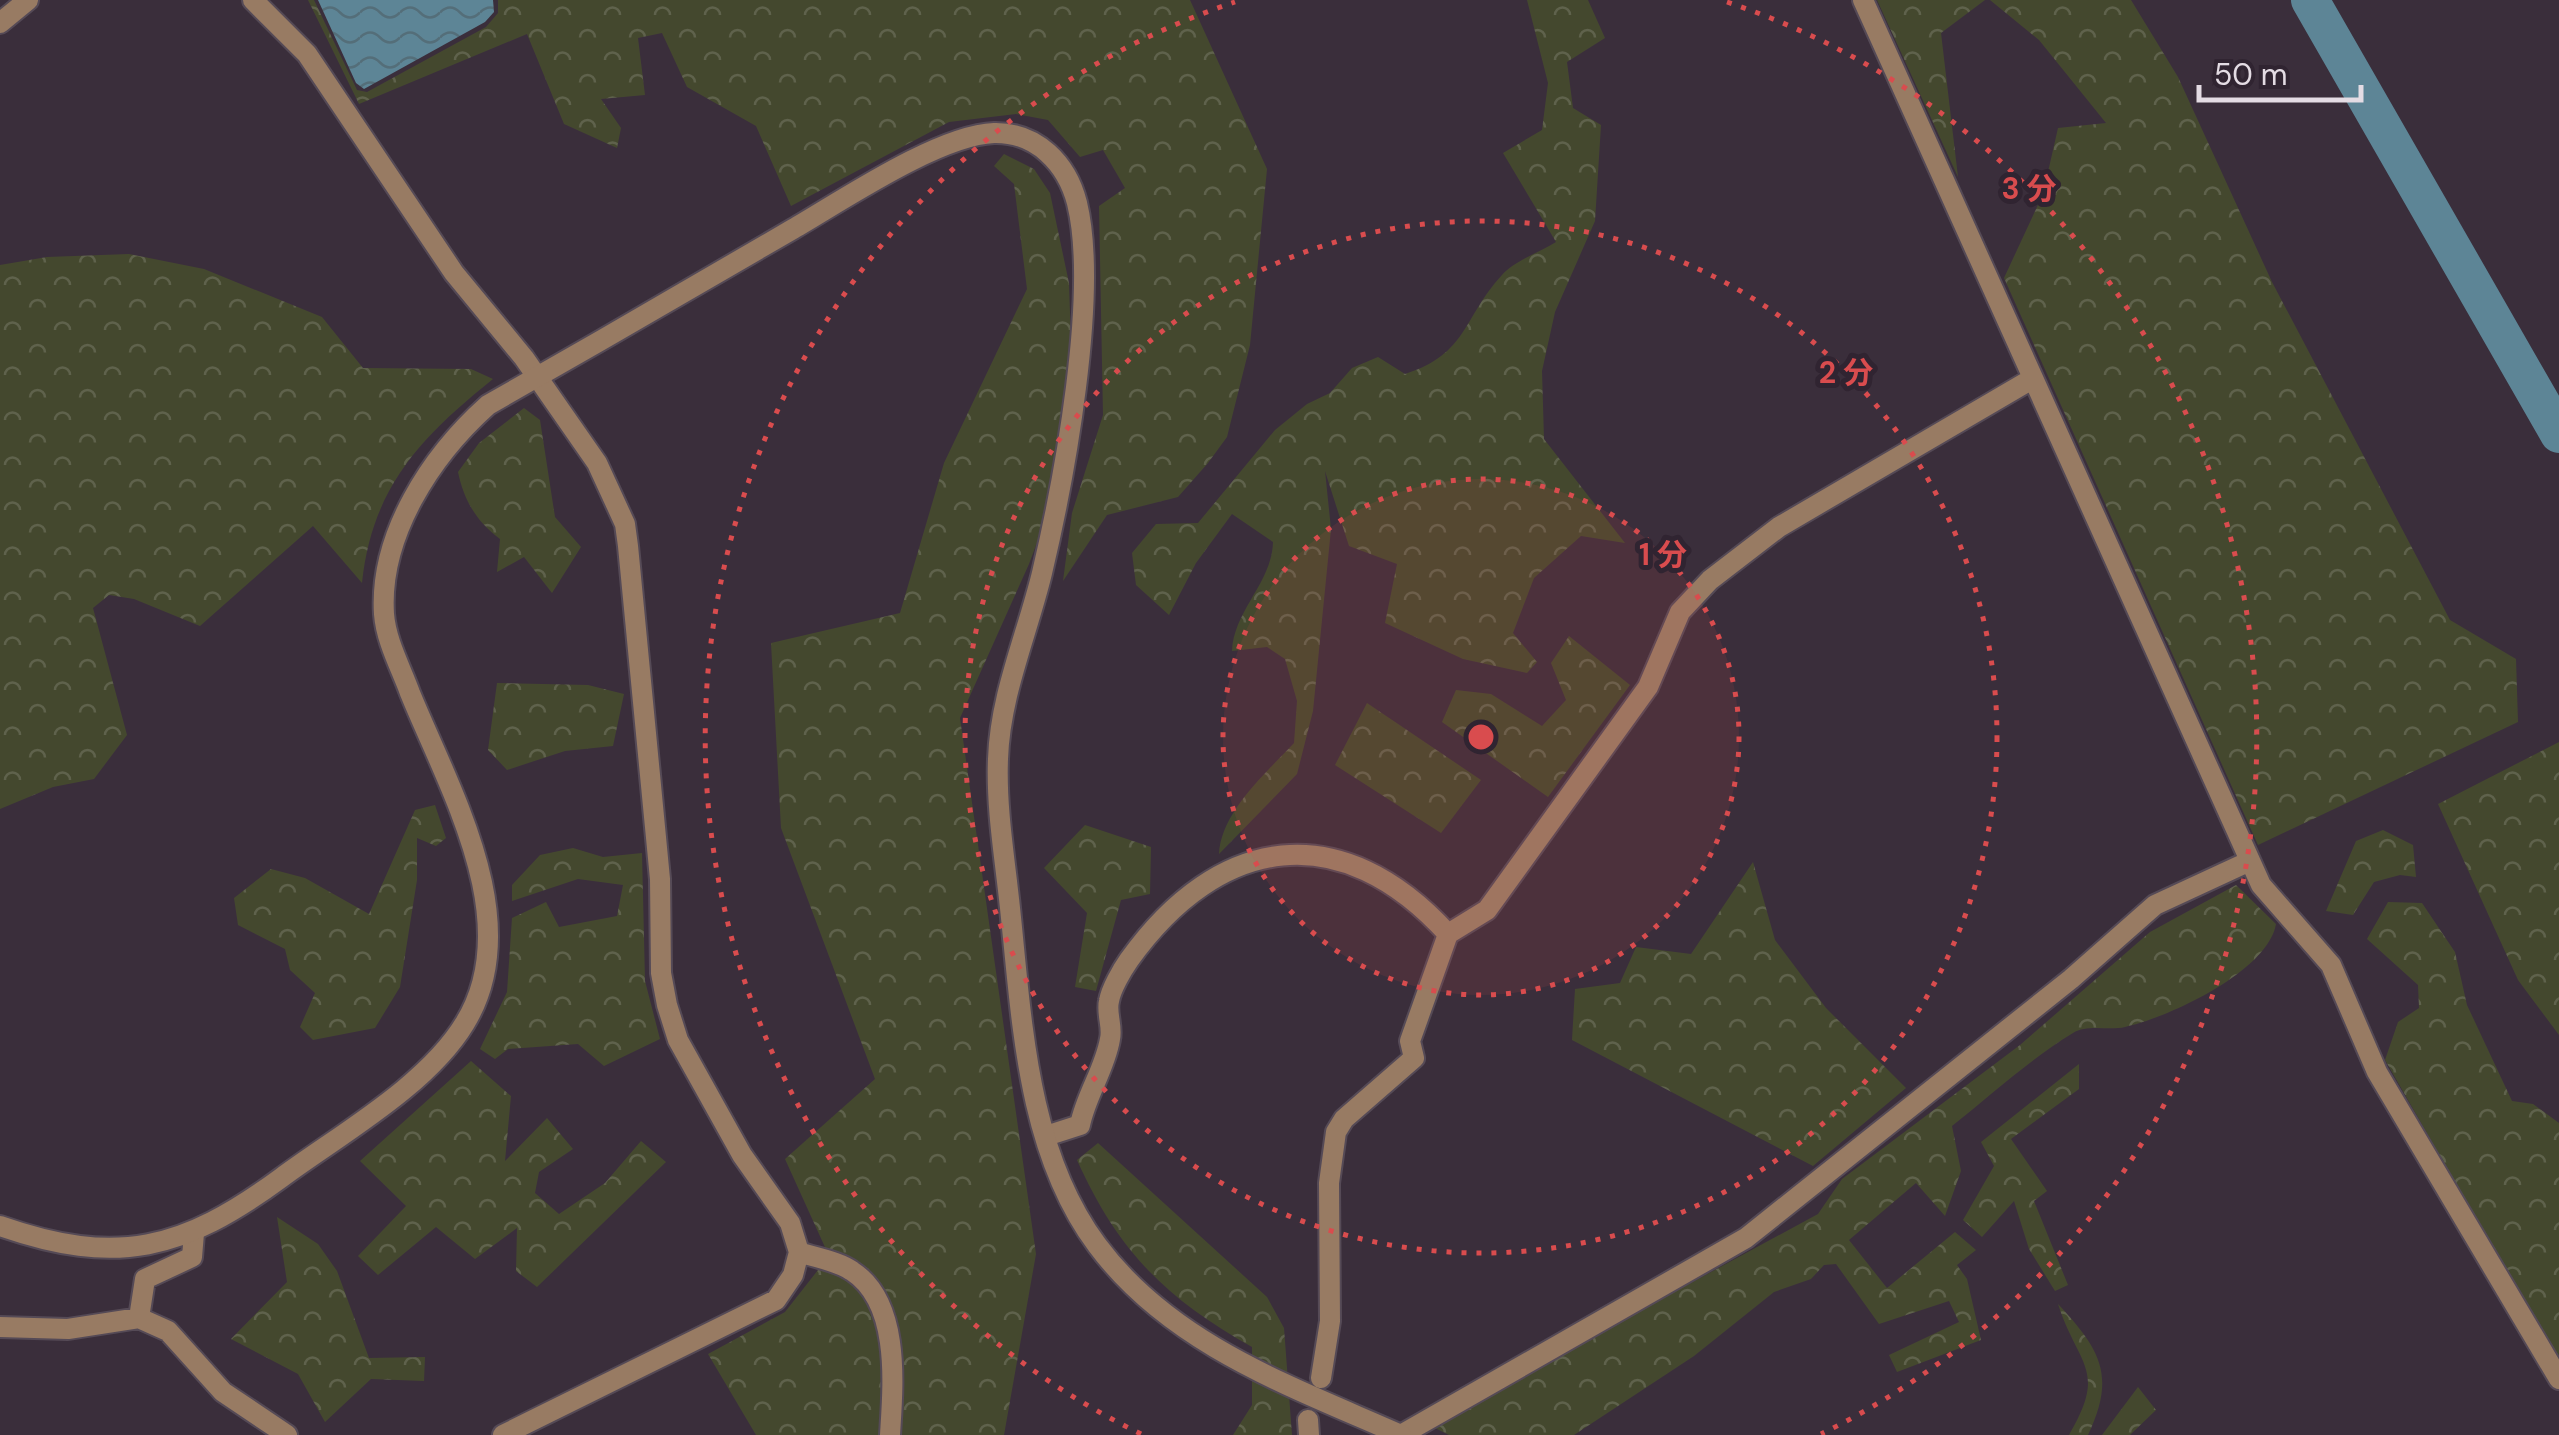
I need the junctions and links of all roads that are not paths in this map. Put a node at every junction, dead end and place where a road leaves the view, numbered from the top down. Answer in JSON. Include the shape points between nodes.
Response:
{"nodes":[{"id":1,"x":28,"y":0,"type":"edge"},
{"id":2,"x":252,"y":0,"type":"edge"},
{"id":3,"x":1863,"y":0,"type":"edge"},
{"id":4,"x":0,"y":23,"type":"edge"},
{"id":5,"x":536,"y":378,"type":"junction"},
{"id":6,"x":2032,"y":380,"type":"junction"},
{"id":7,"x":2250,"y":861,"type":"junction"},
{"id":8,"x":1448,"y":934,"type":"junction"},
{"id":9,"x":1046,"y":1136,"type":"junction"},
{"id":10,"x":0,"y":1226,"type":"edge"},
{"id":11,"x":194,"y":1233,"type":"junction"},
{"id":12,"x":799,"y":1252,"type":"junction"},
{"id":13,"x":139,"y":1318,"type":"junction"},
{"id":14,"x":0,"y":1327,"type":"edge"},
{"id":15,"x":1321,"y":1378,"type":"dead end"},
{"id":16,"x":2559,"y":1379,"type":"edge"},
{"id":17,"x":286,"y":1435,"type":"edge"},
{"id":18,"x":503,"y":1435,"type":"edge"},
{"id":19,"x":890,"y":1435,"type":"edge"},
{"id":20,"x":1401,"y":1435,"type":"edge"}],
"edges":[{"from":1,"to":4,"type":"street"},
{"from":2,"to":5,"type":"street","via":[[308,54],[454,273]]},
{"from":3,"to":6,"type":"street"},
{"from":5,"to":9,"type":"street","via":[[945,145],[1011,135],[1034,142],[1063,168],[1078,204],[1076,379],[1042,572],[1006,695],[998,754],[1018,983]]},
{"from":5,"to":11,"type":"street","via":[[488,406],[437,460],[403,520],[384,587],[392,647],[480,876],[488,922],[485,957],[466,1022],[427,1070],[249,1202]]},
{"from":5,"to":12,"type":"street","via":[[596,463],[625,524],[667,1006],[678,1040],[742,1155],[790,1222]]},
{"from":6,"to":7,"type":"street"},
{"from":6,"to":8,"type":"street","via":[[1779,527],[1710,580],[1680,612],[1648,687],[1487,910]]},
{"from":7,"to":16,"type":"street","via":[[2267,895],[2331,966],[2377,1072]]},
{"from":7,"to":20,"type":"street","via":[[2155,904],[2071,980],[1746,1238]]},
{"from":8,"to":9,"type":"street","via":[[1372,873],[1330,856],[1291,851],[1198,886],[1128,960],[1109,1001],[1110,1039],[1080,1126]]},
{"from":8,"to":15,"type":"street","via":[[1410,1042],[1414,1058],[1336,1132],[1328,1183],[1330,1321]]},
{"from":9,"to":20,"type":"street","via":[[1060,1179],[1096,1244],[1177,1323],[1249,1369]]},
{"from":10,"to":11,"type":"street","via":[[49,1243],[98,1248]]},
{"from":11,"to":13,"type":"street","via":[[192,1258],[145,1279]]},
{"from":12,"to":18,"type":"street","via":[[794,1276],[776,1300]]},
{"from":12,"to":19,"type":"street","via":[[850,1270],[866,1284],[887,1326]]},
{"from":13,"to":14,"type":"street","via":[[68,1330]]},
{"from":13,"to":17,"type":"street","via":[[168,1331],[223,1392]]}]}
